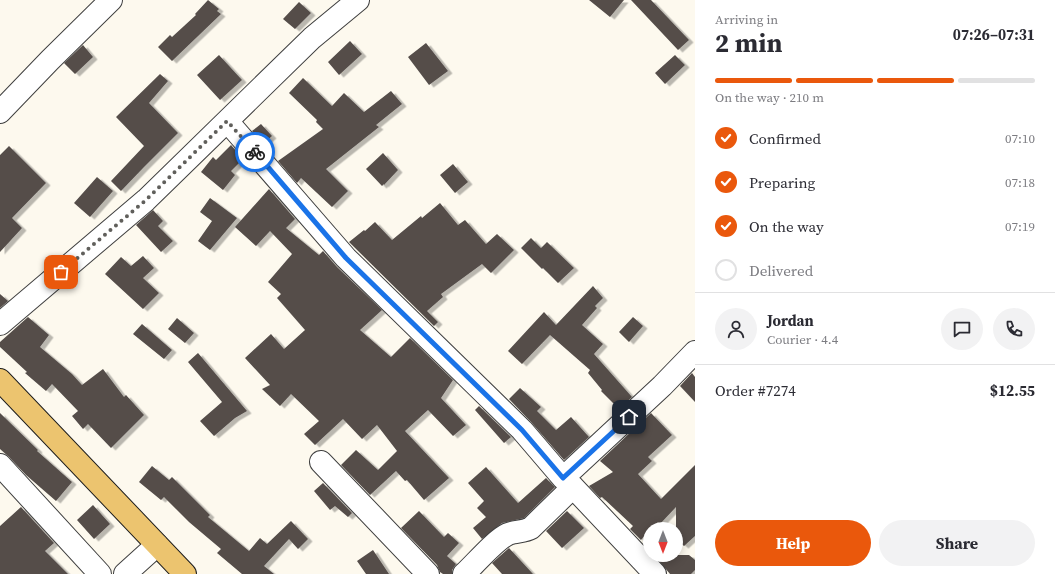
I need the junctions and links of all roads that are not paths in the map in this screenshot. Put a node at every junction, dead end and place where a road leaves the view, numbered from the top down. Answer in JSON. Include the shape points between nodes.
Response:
{"nodes":[{"id":1,"x":111,"y":0,"type":"edge"},
{"id":2,"x":358,"y":0,"type":"edge"},
{"id":3,"x":0,"y":112,"type":"edge"},
{"id":4,"x":227,"y":121,"type":"junction"},
{"id":5,"x":0,"y":324,"type":"edge"},
{"id":6,"x":695,"y":352,"type":"edge"},
{"id":7,"x":0,"y":380,"type":"edge"},
{"id":8,"x":322,"y":462,"type":"dead end"},
{"id":9,"x":0,"y":465,"type":"edge"},
{"id":10,"x":568,"y":482,"type":"junction"},
{"id":11,"x":157,"y":545,"type":"junction"},
{"id":12,"x":100,"y":574,"type":"edge"},
{"id":13,"x":125,"y":574,"type":"edge"},
{"id":14,"x":185,"y":574,"type":"edge"},
{"id":15,"x":428,"y":574,"type":"edge"},
{"id":16,"x":464,"y":574,"type":"edge"},
{"id":17,"x":654,"y":574,"type":"edge"}],
"edges":[{"from":1,"to":3,"type":"street"},
{"from":2,"to":4,"type":"street","via":[[312,38]]},
{"from":4,"to":5,"type":"street","via":[[146,200]]},
{"from":4,"to":10,"type":"street","via":[[346,258],[522,430]]},
{"from":6,"to":10,"type":"street"},
{"from":7,"to":11,"type":"main road"},
{"from":8,"to":15,"type":"street"},
{"from":9,"to":12,"type":"street"},
{"from":10,"to":16,"type":"street","via":[[531,528],[506,535]]},
{"from":10,"to":17,"type":"street"},
{"from":11,"to":13,"type":"street"},
{"from":11,"to":14,"type":"main road"}]}
